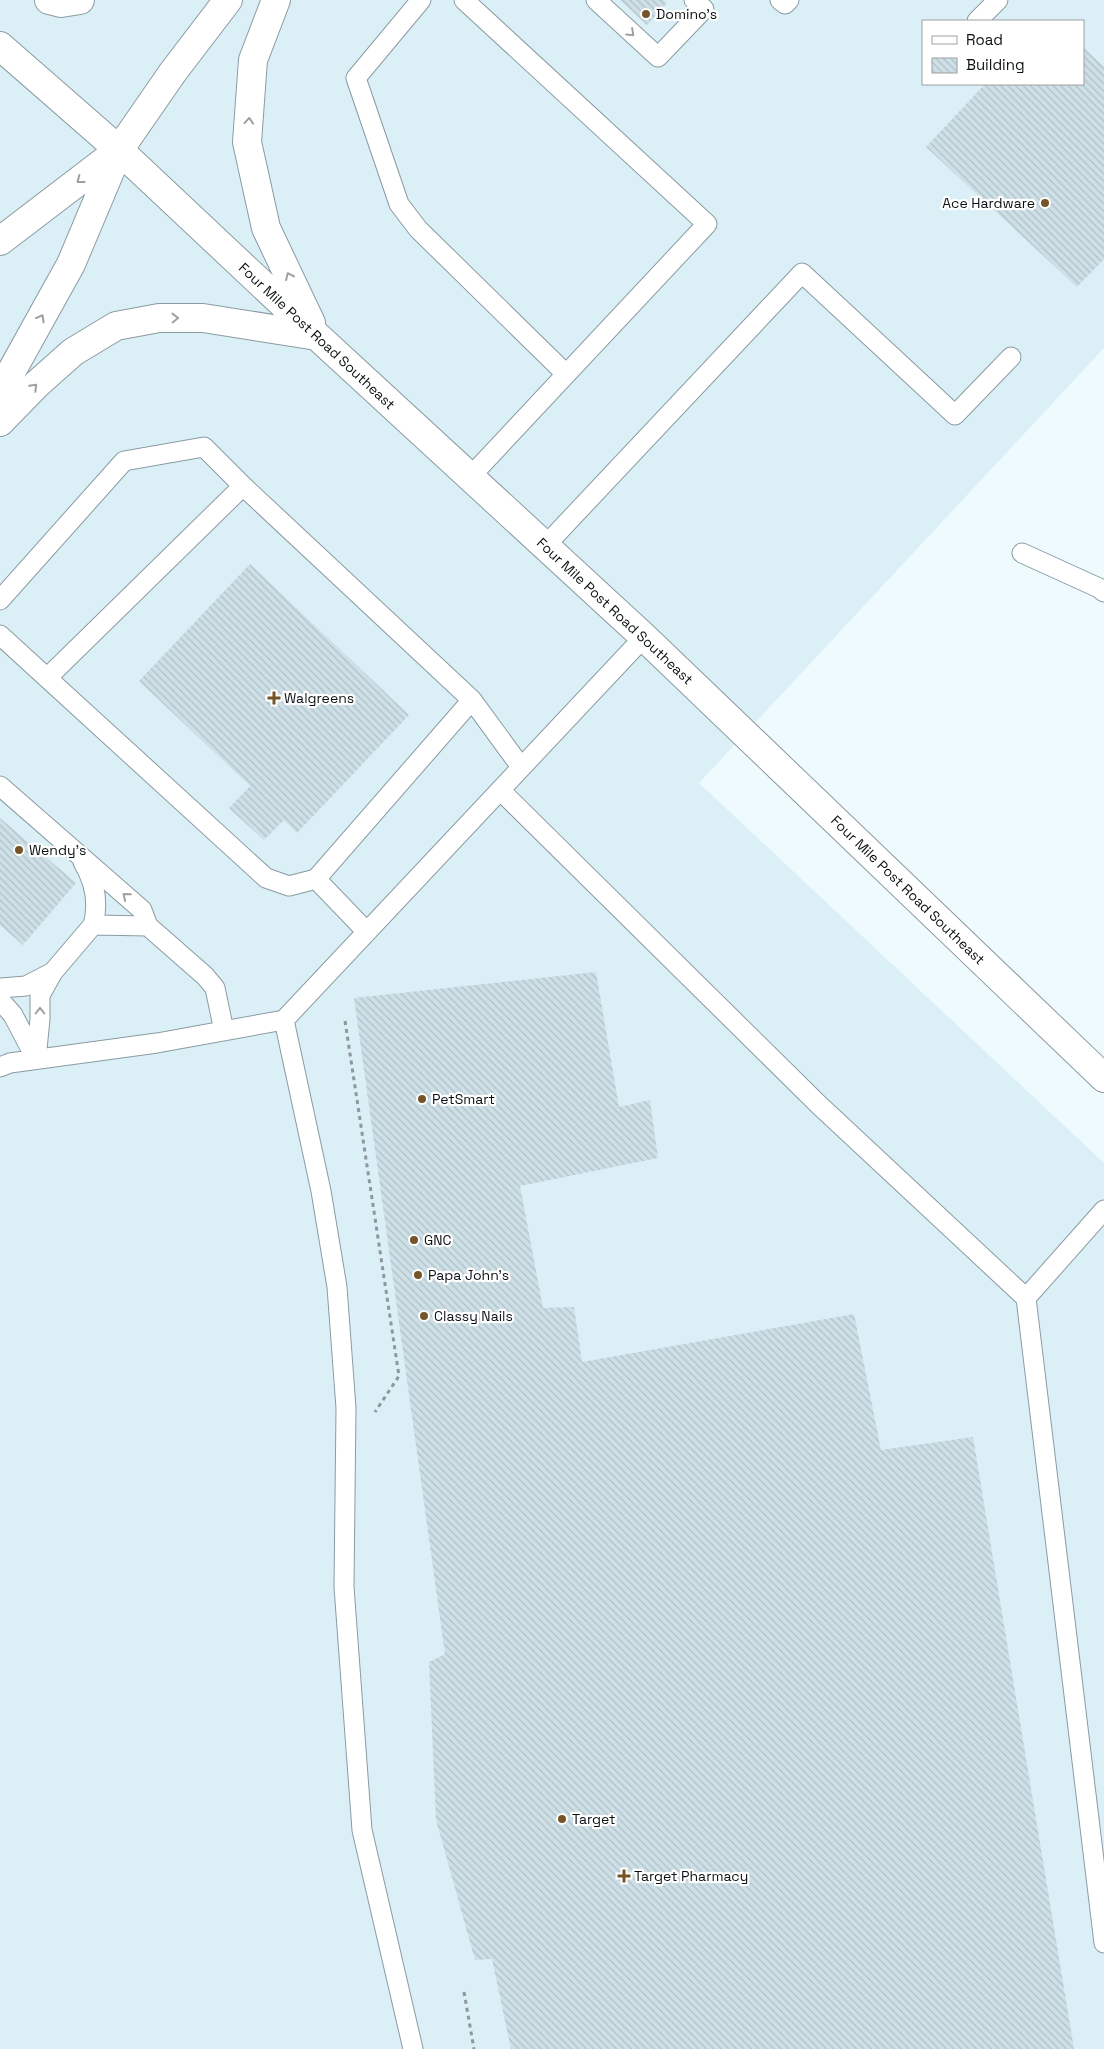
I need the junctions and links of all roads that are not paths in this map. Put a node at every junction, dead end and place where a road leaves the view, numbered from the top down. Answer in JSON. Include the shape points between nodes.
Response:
{"nodes":[{"id":1,"x":49,"y":0,"type":"edge"},
{"id":2,"x":80,"y":0,"type":"edge"},
{"id":3,"x":228,"y":0,"type":"edge"},
{"id":4,"x":276,"y":0,"type":"edge"},
{"id":5,"x":421,"y":0,"type":"edge"},
{"id":6,"x":464,"y":0,"type":"edge"},
{"id":7,"x":596,"y":0,"type":"edge"},
{"id":8,"x":694,"y":0,"type":"edge"},
{"id":9,"x":780,"y":0,"type":"edge"},
{"id":10,"x":789,"y":0,"type":"edge"},
{"id":11,"x":998,"y":0,"type":"edge"},
{"id":12,"x":978,"y":20,"type":"edge"},
{"id":13,"x":0,"y":46,"type":"edge"},
{"id":14,"x":119,"y":150,"type":"junction"},
{"id":15,"x":0,"y":241,"type":"edge"},
{"id":16,"x":316,"y":336,"type":"junction"},
{"id":17,"x":1011,"y":357,"type":"dead end"},
{"id":18,"x":566,"y":374,"type":"junction"},
{"id":19,"x":0,"y":392,"type":"edge"},
{"id":20,"x":0,"y":422,"type":"edge"},
{"id":21,"x":470,"y":477,"type":"junction"},
{"id":22,"x":243,"y":486,"type":"junction"},
{"id":23,"x":545,"y":546,"type":"junction"},
{"id":24,"x":1022,"y":553,"type":"dead end"},
{"id":25,"x":1104,"y":592,"type":"edge"},
{"id":26,"x":0,"y":600,"type":"edge"},
{"id":27,"x":0,"y":635,"type":"edge"},
{"id":28,"x":644,"y":637,"type":"junction"},
{"id":29,"x":47,"y":678,"type":"junction"},
{"id":30,"x":472,"y":700,"type":"junction"},
{"id":31,"x":521,"y":767,"type":"junction"},
{"id":32,"x":0,"y":786,"type":"edge"},
{"id":33,"x":500,"y":790,"type":"junction"},
{"id":34,"x":79,"y":855,"type":"junction"},
{"id":35,"x":316,"y":879,"type":"junction"},
{"id":36,"x":93,"y":925,"type":"junction"},
{"id":37,"x":148,"y":926,"type":"junction"},
{"id":38,"x":366,"y":931,"type":"junction"},
{"id":39,"x":52,"y":972,"type":"junction"},
{"id":40,"x":0,"y":988,"type":"edge"},
{"id":41,"x":0,"y":1000,"type":"edge"},
{"id":42,"x":284,"y":1020,"type":"junction"},
{"id":43,"x":224,"y":1031,"type":"junction"},
{"id":44,"x":36,"y":1060,"type":"junction"},
{"id":45,"x":0,"y":1067,"type":"edge"},
{"id":46,"x":1104,"y":1078,"type":"edge"},
{"id":47,"x":1104,"y":1210,"type":"edge"},
{"id":48,"x":1026,"y":1298,"type":"junction"},
{"id":49,"x":1104,"y":1943,"type":"edge"},
{"id":50,"x":413,"y":2049,"type":"edge"}],
"edges":[{"from":1,"to":2,"type":"main road","via":[[61,3]]},
{"from":3,"to":14,"type":"main road"},
{"from":16,"to":4,"type":"main road","one_way":true,"via":[[266,228],[247,142],[253,60]]},
{"from":5,"to":18,"type":"lane","via":[[356,78],[400,204],[418,229]]},
{"from":6,"to":18,"type":"lane","via":[[707,224]]},
{"from":7,"to":8,"type":"lane","one_way":true,"via":[[658,58],[704,9]]},
{"from":9,"to":10,"type":"lane","via":[[785,4]]},
{"from":11,"to":12,"type":"lane"},
{"from":13,"to":14,"type":"main road","name":"Four Mile Post Road Southeast"},
{"from":14,"to":15,"type":"main road","one_way":true},
{"from":14,"to":16,"type":"main road","name":"Four Mile Post Road Southeast"},
{"from":19,"to":14,"type":"main road","one_way":true,"via":[[71,264]]},
{"from":20,"to":16,"type":"main road","one_way":true,"via":[[73,352],[116,326],[159,318],[204,318]]},
{"from":16,"to":21,"type":"main road","name":"Four Mile Post Road Southeast"},
{"from":17,"to":23,"type":"lane","via":[[955,415],[802,273]]},
{"from":18,"to":21,"type":"lane"},
{"from":21,"to":23,"type":"main road","name":"Four Mile Post Road Southeast"},
{"from":22,"to":26,"type":"lane","via":[[204,447],[124,461]]},
{"from":22,"to":29,"type":"lane"},
{"from":22,"to":30,"type":"lane"},
{"from":23,"to":28,"type":"main road","name":"Four Mile Post Road Southeast"},
{"from":24,"to":25,"type":"lane"},
{"from":27,"to":29,"type":"lane"},
{"from":28,"to":31,"type":"lane"},
{"from":28,"to":46,"type":"main road","name":"Four Mile Post Road Southeast"},
{"from":29,"to":35,"type":"lane","via":[[266,878],[289,886]]},
{"from":30,"to":31,"type":"lane"},
{"from":30,"to":35,"type":"lane"},
{"from":31,"to":33,"type":"lane"},
{"from":32,"to":34,"type":"lane"},
{"from":33,"to":38,"type":"lane"},
{"from":33,"to":48,"type":"lane","via":[[818,1104]]},
{"from":34,"to":36,"type":"lane","via":[[90,873],[95,893],[97,911]]},
{"from":37,"to":34,"type":"lane","one_way":true,"via":[[142,910]]},
{"from":35,"to":38,"type":"lane"},
{"from":36,"to":37,"type":"lane"},
{"from":36,"to":39,"type":"lane"},
{"from":37,"to":43,"type":"lane","via":[[215,988]]},
{"from":38,"to":42,"type":"lane"},
{"from":39,"to":40,"type":"lane","via":[[26,986]]},
{"from":44,"to":39,"type":"lane","one_way":true,"via":[[40,995]]},
{"from":41,"to":44,"type":"lane","via":[[13,1015]]},
{"from":42,"to":43,"type":"lane"},
{"from":42,"to":50,"type":"lane","via":[[321,1191],[337,1287],[346,1408],[344,1587],[362,1830]]},
{"from":43,"to":44,"type":"lane"},
{"from":44,"to":45,"type":"lane"},
{"from":47,"to":48,"type":"lane"},
{"from":48,"to":49,"type":"lane"}]}
